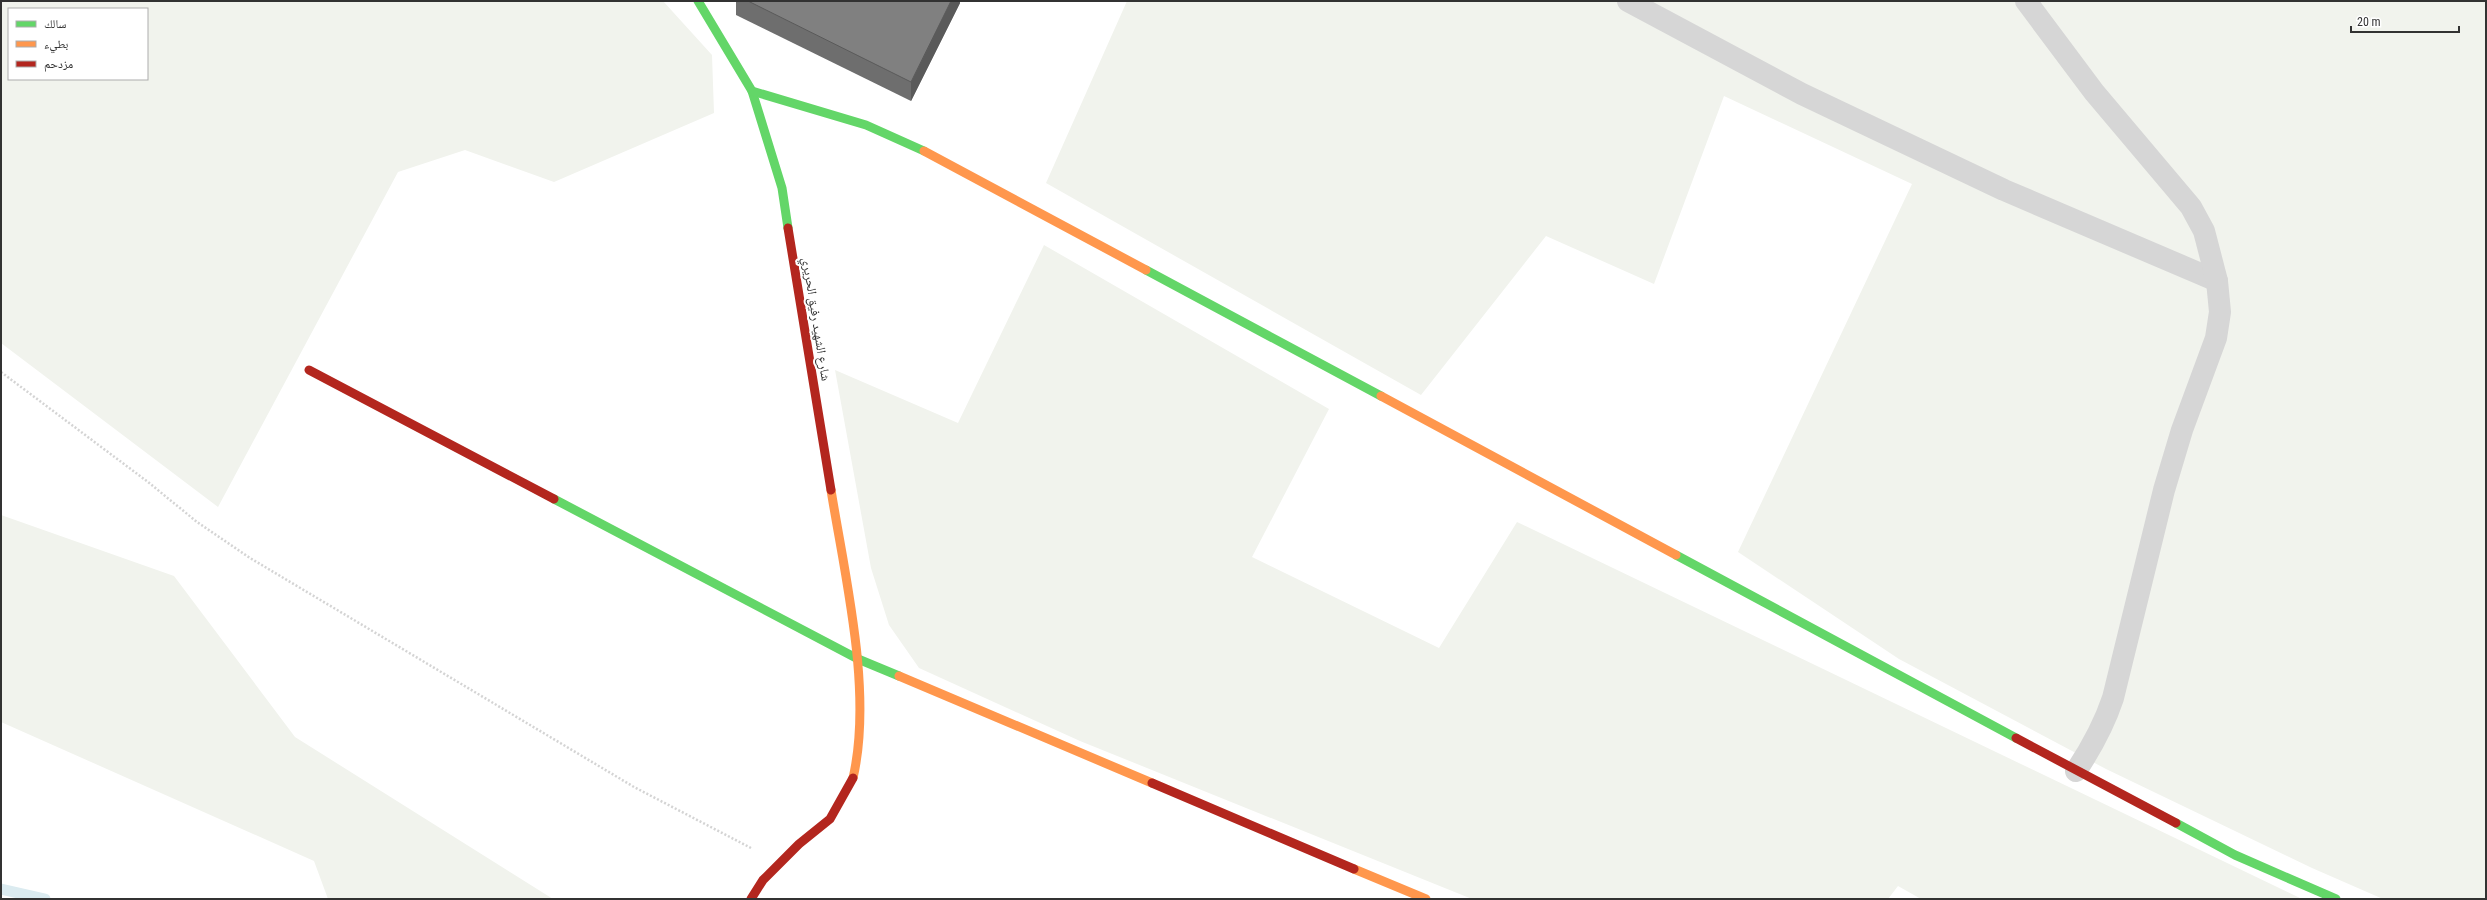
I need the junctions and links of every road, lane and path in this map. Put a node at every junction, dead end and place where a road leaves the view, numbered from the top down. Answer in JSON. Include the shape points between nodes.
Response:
{"nodes":[{"id":1,"x":698,"y":1,"type":"edge"},
{"id":2,"x":1628,"y":1,"type":"edge"},
{"id":3,"x":2026,"y":1,"type":"edge"},
{"id":4,"x":752,"y":91,"type":"junction"},
{"id":5,"x":2217,"y":281,"type":"junction"},
{"id":6,"x":309,"y":370,"type":"dead end"},
{"id":7,"x":1,"y":372,"type":"edge"},
{"id":8,"x":858,"y":659,"type":"junction"},
{"id":9,"x":2076,"y":771,"type":"junction"},
{"id":10,"x":780,"y":864,"type":"junction"},
{"id":11,"x":751,"y":899,"type":"edge"},
{"id":12,"x":1426,"y":899,"type":"edge"},
{"id":13,"x":2336,"y":899,"type":"edge"}],
"edges":[{"from":1,"to":4,"type":"street","name":"شارع الشهيد رفيق الحريري"},
{"from":2,"to":5,"type":"street","via":[[1802,94],[2004,190]]},
{"from":3,"to":5,"type":"street","via":[[2094,92],[2191,207],[2204,231]]},
{"from":4,"to":8,"type":"street","name":"شارع الشهيد رفيق الحريري","via":[[782,188]]},
{"from":4,"to":9,"type":"street","via":[[866,125],[914,145]]},
{"from":5,"to":9,"type":"street","via":[[2220,312],[2216,338],[2182,430],[2164,490],[2111,704],[2094,744]]},
{"from":6,"to":8,"type":"street"},
{"from":7,"to":10,"type":"path","via":[[197,522],[250,558],[634,787]]},
{"from":8,"to":10,"type":"street","name":"شارع الشهيد رفيق الحريري","via":[[859,752],[852,781],[830,819]]},
{"from":8,"to":12,"type":"street"},
{"from":9,"to":13,"type":"street","via":[[2235,855]]},
{"from":10,"to":11,"type":"street","name":"شارع الشهيد رفيق الحريري","via":[[762,880]]}]}
